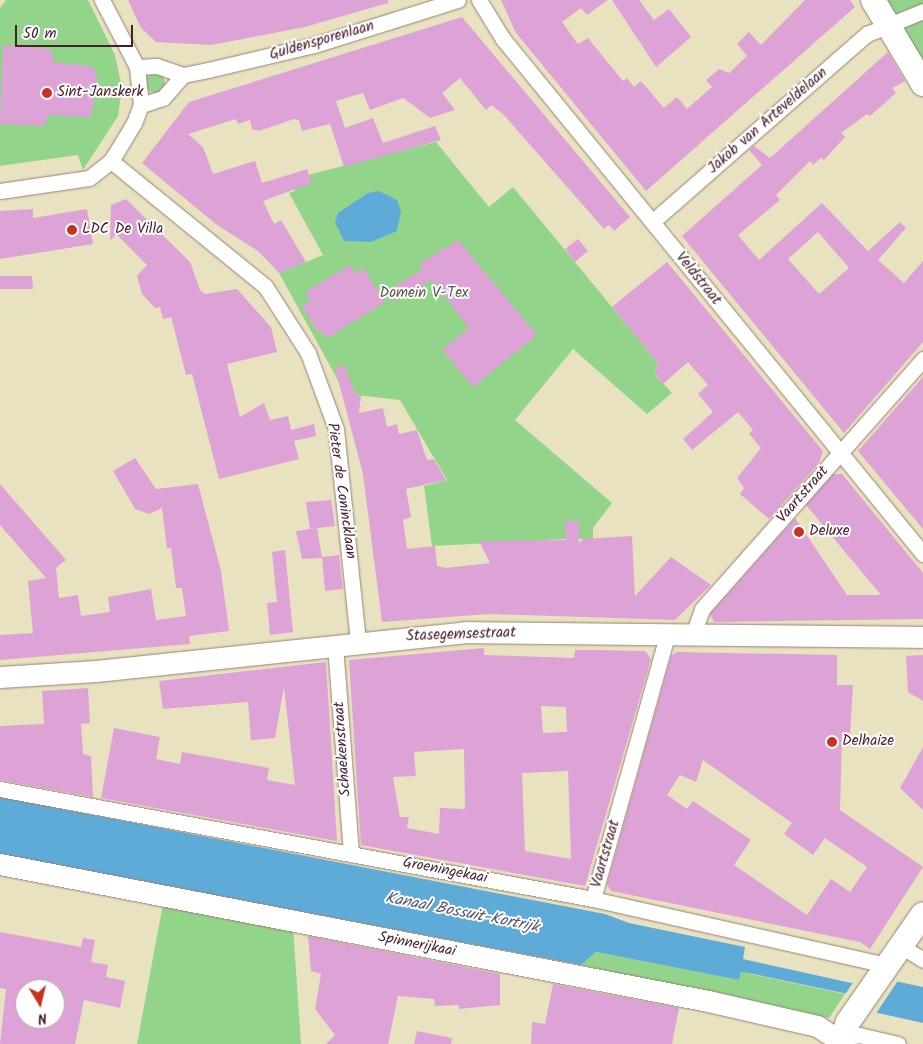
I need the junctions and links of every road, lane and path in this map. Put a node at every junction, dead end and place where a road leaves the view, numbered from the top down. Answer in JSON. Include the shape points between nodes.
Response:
{"nodes":[{"id":1,"x":102,"y":0,"type":"edge"},
{"id":2,"x":458,"y":0,"type":"edge"},
{"id":3,"x":479,"y":0,"type":"edge"},
{"id":4,"x":873,"y":0,"type":"edge"},
{"id":5,"x":923,"y":12,"type":"edge"},
{"id":6,"x":888,"y":26,"type":"junction"},
{"id":7,"x":137,"y":67,"type":"junction"},
{"id":8,"x":183,"y":75,"type":"junction"},
{"id":9,"x":923,"y":84,"type":"edge"},
{"id":10,"x":141,"y":105,"type":"junction"},
{"id":11,"x":111,"y":162,"type":"junction"},
{"id":12,"x":0,"y":191,"type":"edge"},
{"id":13,"x":652,"y":222,"type":"junction"},
{"id":14,"x":923,"y":359,"type":"edge"},
{"id":15,"x":840,"y":452,"type":"junction"},
{"id":16,"x":923,"y":554,"type":"edge"},
{"id":17,"x":666,"y":636,"type":"junction"},
{"id":18,"x":692,"y":637,"type":"junction"},
{"id":19,"x":923,"y":637,"type":"edge"},
{"id":20,"x":358,"y":641,"type":"junction"},
{"id":21,"x":335,"y":645,"type":"junction"},
{"id":22,"x":0,"y":677,"type":"edge"},
{"id":23,"x":0,"y":789,"type":"edge"},
{"id":24,"x":350,"y":854,"type":"junction"},
{"id":25,"x":0,"y":864,"type":"edge"},
{"id":26,"x":593,"y":900,"type":"junction"},
{"id":27,"x":923,"y":914,"type":"edge"},
{"id":28,"x":901,"y":946,"type":"junction"},
{"id":29,"x":923,"y":960,"type":"edge"},
{"id":30,"x":886,"y":967,"type":"junction"},
{"id":31,"x":837,"y":1037,"type":"edge"},
{"id":32,"x":898,"y":1044,"type":"edge"}],
"edges":[{"from":1,"to":7,"type":"street"},
{"from":2,"to":8,"type":"street","name":"Guldensporenlaan","via":[[282,54]]},
{"from":3,"to":13,"type":"street","name":"Veldstraat","via":[[502,39]]},
{"from":4,"to":6,"type":"main road"},
{"from":5,"to":6,"type":"street","name":"Jakob van Arteveldelaan"},
{"from":6,"to":9,"type":"main road"},
{"from":6,"to":13,"type":"street","name":"Jakob van Arteveldelaan","via":[[867,34]]},
{"from":7,"to":8,"type":"street","via":[[157,66]]},
{"from":7,"to":10,"type":"street"},
{"from":8,"to":10,"type":"street","via":[[163,98]]},
{"from":10,"to":11,"type":"street"},
{"from":11,"to":12,"type":"street","via":[[89,178]]},
{"from":11,"to":20,"type":"street","name":"Pieter de Conincklaan","via":[[266,286],[308,353],[336,429]]},
{"from":13,"to":15,"type":"street","name":"Veldstraat"},
{"from":14,"to":15,"type":"street","name":"Vaartstraat"},
{"from":15,"to":16,"type":"street","name":"Veldstraat"},
{"from":15,"to":18,"type":"street","name":"Vaartstraat","via":[[702,610]]},
{"from":17,"to":18,"type":"street","name":"Stasegemsestraat"},
{"from":17,"to":20,"type":"street","name":"Stasegemsestraat","via":[[464,632]]},
{"from":17,"to":26,"type":"street","name":"Vaartstraat"},
{"from":18,"to":19,"type":"street","name":"Stasegemsestraat"},
{"from":20,"to":21,"type":"street","name":"Stasegemsestraat"},
{"from":21,"to":22,"type":"street","name":"Stasegemsestraat"},
{"from":21,"to":24,"type":"street","name":"Schaekenstraat"},
{"from":23,"to":24,"type":"street","name":"Groeningekaai"},
{"from":24,"to":26,"type":"street","name":"Groeningekaai"},
{"from":25,"to":31,"type":"street","name":"Spinnerijkaai","via":[[708,1001],[817,1026]]},
{"from":26,"to":30,"type":"street","name":"Groeningekaai"},
{"from":27,"to":28,"type":"main road"},
{"from":28,"to":29,"type":"street"},
{"from":28,"to":30,"type":"main road"},
{"from":30,"to":31,"type":"main road"},
{"from":31,"to":32,"type":"street","via":[[859,1035]]}]}
